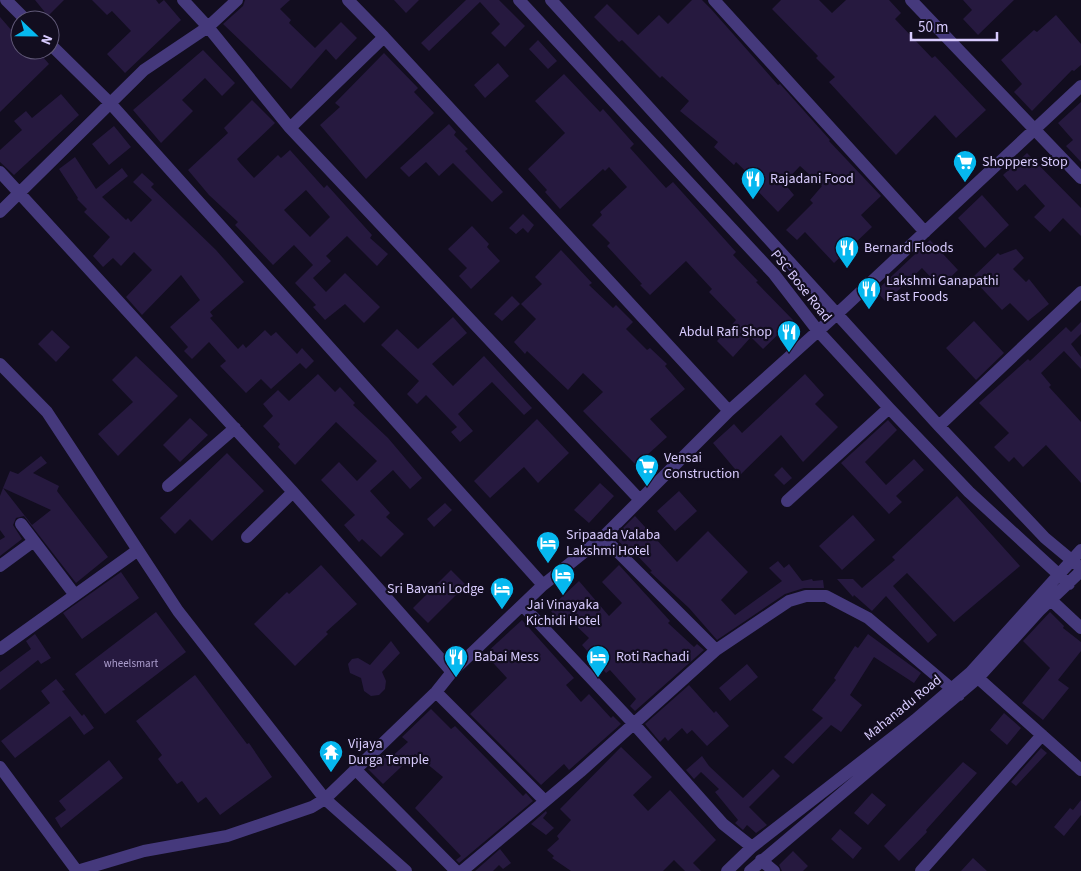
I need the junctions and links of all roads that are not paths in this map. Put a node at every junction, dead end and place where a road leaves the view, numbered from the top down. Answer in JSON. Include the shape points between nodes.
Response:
{"nodes":[{"id":1,"x":6,"y":0,"type":"edge"},
{"id":2,"x":183,"y":0,"type":"edge"},
{"id":3,"x":237,"y":0,"type":"edge"},
{"id":4,"x":348,"y":0,"type":"edge"},
{"id":5,"x":519,"y":0,"type":"edge"},
{"id":6,"x":551,"y":0,"type":"edge"},
{"id":7,"x":714,"y":0,"type":"edge"},
{"id":8,"x":911,"y":0,"type":"edge"},
{"id":9,"x":16,"y":10,"type":"edge"},
{"id":10,"x":208,"y":27,"type":"junction"},
{"id":11,"x":384,"y":37,"type":"junction"},
{"id":12,"x":60,"y":54,"type":"edge"},
{"id":13,"x":1081,"y":86,"type":"edge"},
{"id":14,"x":110,"y":104,"type":"junction"},
{"id":15,"x":290,"y":128,"type":"junction"},
{"id":16,"x":1035,"y":129,"type":"junction"},
{"id":17,"x":0,"y":172,"type":"edge"},
{"id":18,"x":1081,"y":178,"type":"edge"},
{"id":19,"x":20,"y":192,"type":"junction"},
{"id":20,"x":0,"y":212,"type":"edge"},
{"id":21,"x":925,"y":232,"type":"junction"},
{"id":22,"x":1081,"y":292,"type":"edge"},
{"id":23,"x":837,"y":314,"type":"junction"},
{"id":24,"x":818,"y":331,"type":"junction"},
{"id":25,"x":0,"y":364,"type":"edge"},
{"id":26,"x":889,"y":408,"type":"junction"},
{"id":27,"x":729,"y":411,"type":"junction"},
{"id":28,"x":939,"y":426,"type":"junction"},
{"id":29,"x":235,"y":428,"type":"junction"},
{"id":30,"x":168,"y":486,"type":"dead end"},
{"id":31,"x":293,"y":492,"type":"junction"},
{"id":32,"x":640,"y":500,"type":"junction"},
{"id":33,"x":787,"y":501,"type":"dead end"},
{"id":34,"x":21,"y":524,"type":"dead end"},
{"id":35,"x":247,"y":537,"type":"dead end"},
{"id":36,"x":603,"y":537,"type":"junction"},
{"id":37,"x":34,"y":541,"type":"junction"},
{"id":38,"x":138,"y":550,"type":"junction"},
{"id":39,"x":1081,"y":550,"type":"edge"},
{"id":40,"x":1070,"y":560,"type":"junction"},
{"id":41,"x":0,"y":566,"type":"edge"},
{"id":42,"x":1081,"y":569,"type":"edge"},
{"id":43,"x":1059,"y":574,"type":"junction"},
{"id":44,"x":1069,"y":584,"type":"junction"},
{"id":45,"x":544,"y":585,"type":"junction"},
{"id":46,"x":76,"y":595,"type":"junction"},
{"id":47,"x":1052,"y":601,"type":"junction"},
{"id":48,"x":523,"y":606,"type":"junction"},
{"id":49,"x":1081,"y":628,"type":"edge"},
{"id":50,"x":0,"y":650,"type":"edge"},
{"id":51,"x":716,"y":650,"type":"junction"},
{"id":52,"x":452,"y":672,"type":"junction"},
{"id":53,"x":978,"y":678,"type":"junction"},
{"id":54,"x":956,"y":691,"type":"junction"},
{"id":55,"x":436,"y":692,"type":"junction"},
{"id":56,"x":633,"y":723,"type":"junction"},
{"id":57,"x":1042,"y":735,"type":"junction"},
{"id":58,"x":0,"y":767,"type":"edge"},
{"id":59,"x":355,"y":769,"type":"junction"},
{"id":60,"x":1081,"y":770,"type":"edge"},
{"id":61,"x":325,"y":799,"type":"junction"},
{"id":62,"x":544,"y":800,"type":"junction"},
{"id":63,"x":752,"y":847,"type":"junction"},
{"id":64,"x":761,"y":860,"type":"junction"},
{"id":65,"x":77,"y":871,"type":"edge"},
{"id":66,"x":406,"y":871,"type":"edge"},
{"id":67,"x":456,"y":871,"type":"edge"},
{"id":68,"x":462,"y":871,"type":"edge"},
{"id":69,"x":727,"y":871,"type":"edge"},
{"id":70,"x":750,"y":871,"type":"edge"},
{"id":71,"x":774,"y":871,"type":"edge"},
{"id":72,"x":921,"y":871,"type":"edge"}],
"edges":[{"from":1,"to":9,"type":"street"},
{"from":2,"to":10,"type":"street"},
{"from":3,"to":10,"type":"street"},
{"from":4,"to":11,"type":"street"},
{"from":5,"to":24,"type":"street","name":"PSC Bose Road","via":[[774,274]]},
{"from":6,"to":23,"type":"street","name":"PSC Bose Road"},
{"from":7,"to":21,"type":"street"},
{"from":8,"to":16,"type":"street"},
{"from":10,"to":14,"type":"street","via":[[144,70]]},
{"from":10,"to":15,"type":"street"},
{"from":11,"to":15,"type":"street"},
{"from":11,"to":27,"type":"street"},
{"from":12,"to":14,"type":"street"},
{"from":13,"to":16,"type":"street"},
{"from":14,"to":19,"type":"street"},
{"from":14,"to":45,"type":"street"},
{"from":15,"to":32,"type":"street"},
{"from":16,"to":18,"type":"street"},
{"from":16,"to":21,"type":"street"},
{"from":17,"to":19,"type":"street"},
{"from":19,"to":20,"type":"street"},
{"from":19,"to":29,"type":"street"},
{"from":21,"to":23,"type":"street"},
{"from":22,"to":28,"type":"street"},
{"from":23,"to":24,"type":"street"},
{"from":23,"to":28,"type":"street","name":"PSC Bose Road"},
{"from":24,"to":26,"type":"street","name":"PSC Bose Road"},
{"from":24,"to":27,"type":"street"},
{"from":25,"to":38,"type":"street","via":[[47,412]]},
{"from":26,"to":33,"type":"street"},
{"from":26,"to":43,"type":"street","name":"PSC Bose Road","via":[[969,492]]},
{"from":27,"to":32,"type":"street"},
{"from":28,"to":40,"type":"street","name":"PSC Bose Road"},
{"from":29,"to":30,"type":"street"},
{"from":29,"to":31,"type":"street"},
{"from":31,"to":35,"type":"street"},
{"from":31,"to":52,"type":"street"},
{"from":32,"to":36,"type":"street"},
{"from":34,"to":37,"type":"street"},
{"from":36,"to":45,"type":"street"},
{"from":36,"to":51,"type":"street"},
{"from":37,"to":41,"type":"street"},
{"from":37,"to":46,"type":"street"},
{"from":38,"to":46,"type":"street"},
{"from":38,"to":61,"type":"street","via":[[178,611]]},
{"from":39,"to":40,"type":"street","name":"Mahanadu Road"},
{"from":40,"to":42,"type":"street","name":"PSC Bose Road"},
{"from":40,"to":43,"type":"street","name":"Mahanadu Road"},
{"from":42,"to":44,"type":"street","name":"Mahanadu Road"},
{"from":43,"to":44,"type":"street","name":"PSC Bose Road"},
{"from":43,"to":54,"type":"street","name":"Mahanadu Road"},
{"from":44,"to":47,"type":"street","name":"Mahanadu Road"},
{"from":45,"to":48,"type":"street"},
{"from":46,"to":50,"type":"street"},
{"from":47,"to":49,"type":"street"},
{"from":47,"to":53,"type":"street","name":"Mahanadu Road"},
{"from":48,"to":52,"type":"street"},
{"from":48,"to":56,"type":"street"},
{"from":51,"to":54,"type":"street","via":[[789,601],[806,596],[826,596],[868,618]]},
{"from":51,"to":56,"type":"street"},
{"from":52,"to":55,"type":"street"},
{"from":53,"to":54,"type":"street","name":"Mahanadu Road"},
{"from":53,"to":57,"type":"street"},
{"from":54,"to":63,"type":"street","name":"Mahanadu Road"},
{"from":54,"to":64,"type":"street","name":"Mahanadu Road"},
{"from":55,"to":59,"type":"street"},
{"from":55,"to":62,"type":"street"},
{"from":56,"to":62,"type":"street","via":[[584,769]]},
{"from":56,"to":63,"type":"street","via":[[723,824]]},
{"from":57,"to":60,"type":"street"},
{"from":57,"to":72,"type":"street"},
{"from":58,"to":65,"type":"street"},
{"from":59,"to":61,"type":"street"},
{"from":59,"to":67,"type":"street"},
{"from":61,"to":65,"type":"street","via":[[312,807],[227,836],[144,851]]},
{"from":61,"to":66,"type":"street"},
{"from":62,"to":68,"type":"street"},
{"from":63,"to":69,"type":"street","name":"Mahanadu Road"},
{"from":64,"to":70,"type":"street","name":"Mahanadu Road"},
{"from":64,"to":71,"type":"street"}]}
